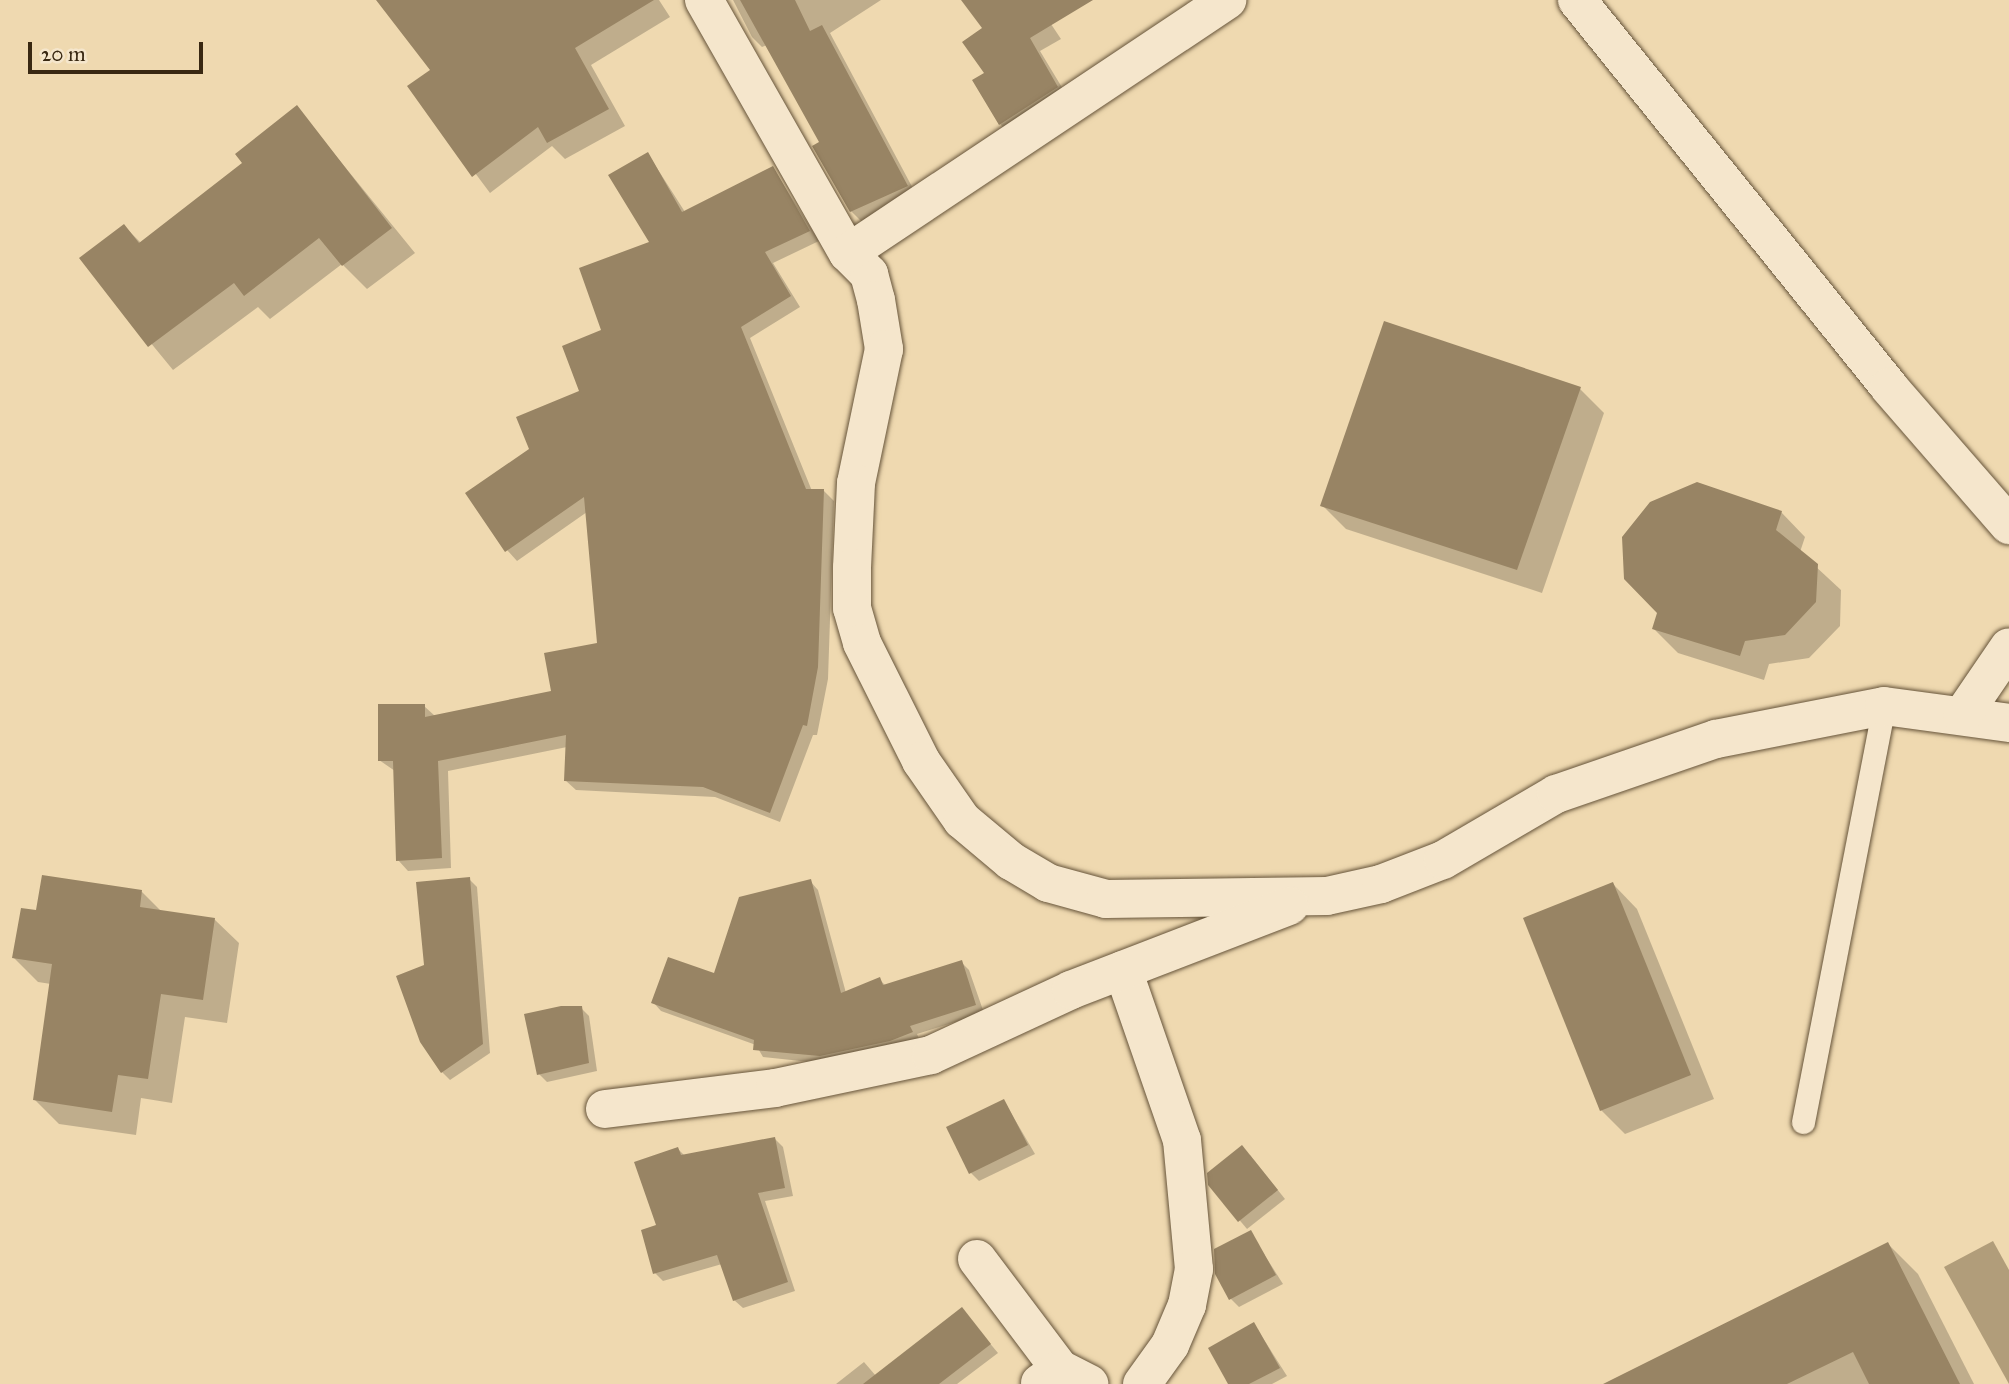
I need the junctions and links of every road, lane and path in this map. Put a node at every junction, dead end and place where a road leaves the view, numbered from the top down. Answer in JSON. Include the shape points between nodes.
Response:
{"nodes":[{"id":1,"x":704,"y":0,"type":"edge"},
{"id":2,"x":1227,"y":0,"type":"edge"},
{"id":3,"x":1577,"y":0,"type":"edge"},
{"id":4,"x":848,"y":253,"type":"junction"},
{"id":5,"x":2009,"y":525,"type":"edge"},
{"id":6,"x":2009,"y":647,"type":"edge"},
{"id":7,"x":1884,"y":706,"type":"junction"},
{"id":8,"x":1962,"y":716,"type":"junction"},
{"id":9,"x":2009,"y":723,"type":"edge"},
{"id":10,"x":1314,"y":897,"type":"junction"},
{"id":11,"x":1123,"y":970,"type":"junction"},
{"id":12,"x":605,"y":1109,"type":"dead end"},
{"id":13,"x":1803,"y":1122,"type":"dead end"},
{"id":14,"x":977,"y":1259,"type":"dead end"},
{"id":15,"x":1062,"y":1379,"type":"edge"},
{"id":16,"x":1142,"y":1384,"type":"edge"}],
"edges":[{"from":1,"to":4,"type":"street"},
{"from":2,"to":4,"type":"street"},
{"from":3,"to":5,"type":"street","via":[[1889,387]]},
{"from":4,"to":10,"type":"street","via":[[869,274],[884,349],[856,483],[852,608],[888,702],[941,792],[962,820],[1011,861],[1059,886],[1106,899]]},
{"from":6,"to":8,"type":"street"},
{"from":7,"to":8,"type":"street"},
{"from":7,"to":10,"type":"street","via":[[1716,739],[1556,794],[1443,860],[1381,884]]},
{"from":7,"to":13,"type":"lane"},
{"from":8,"to":9,"type":"street"},
{"from":10,"to":11,"type":"street"},
{"from":11,"to":12,"type":"street","via":[[931,1055],[775,1088]]},
{"from":11,"to":16,"type":"street","via":[[1182,1140],[1194,1269],[1187,1305],[1170,1345]]},
{"from":14,"to":15,"type":"street"}]}
